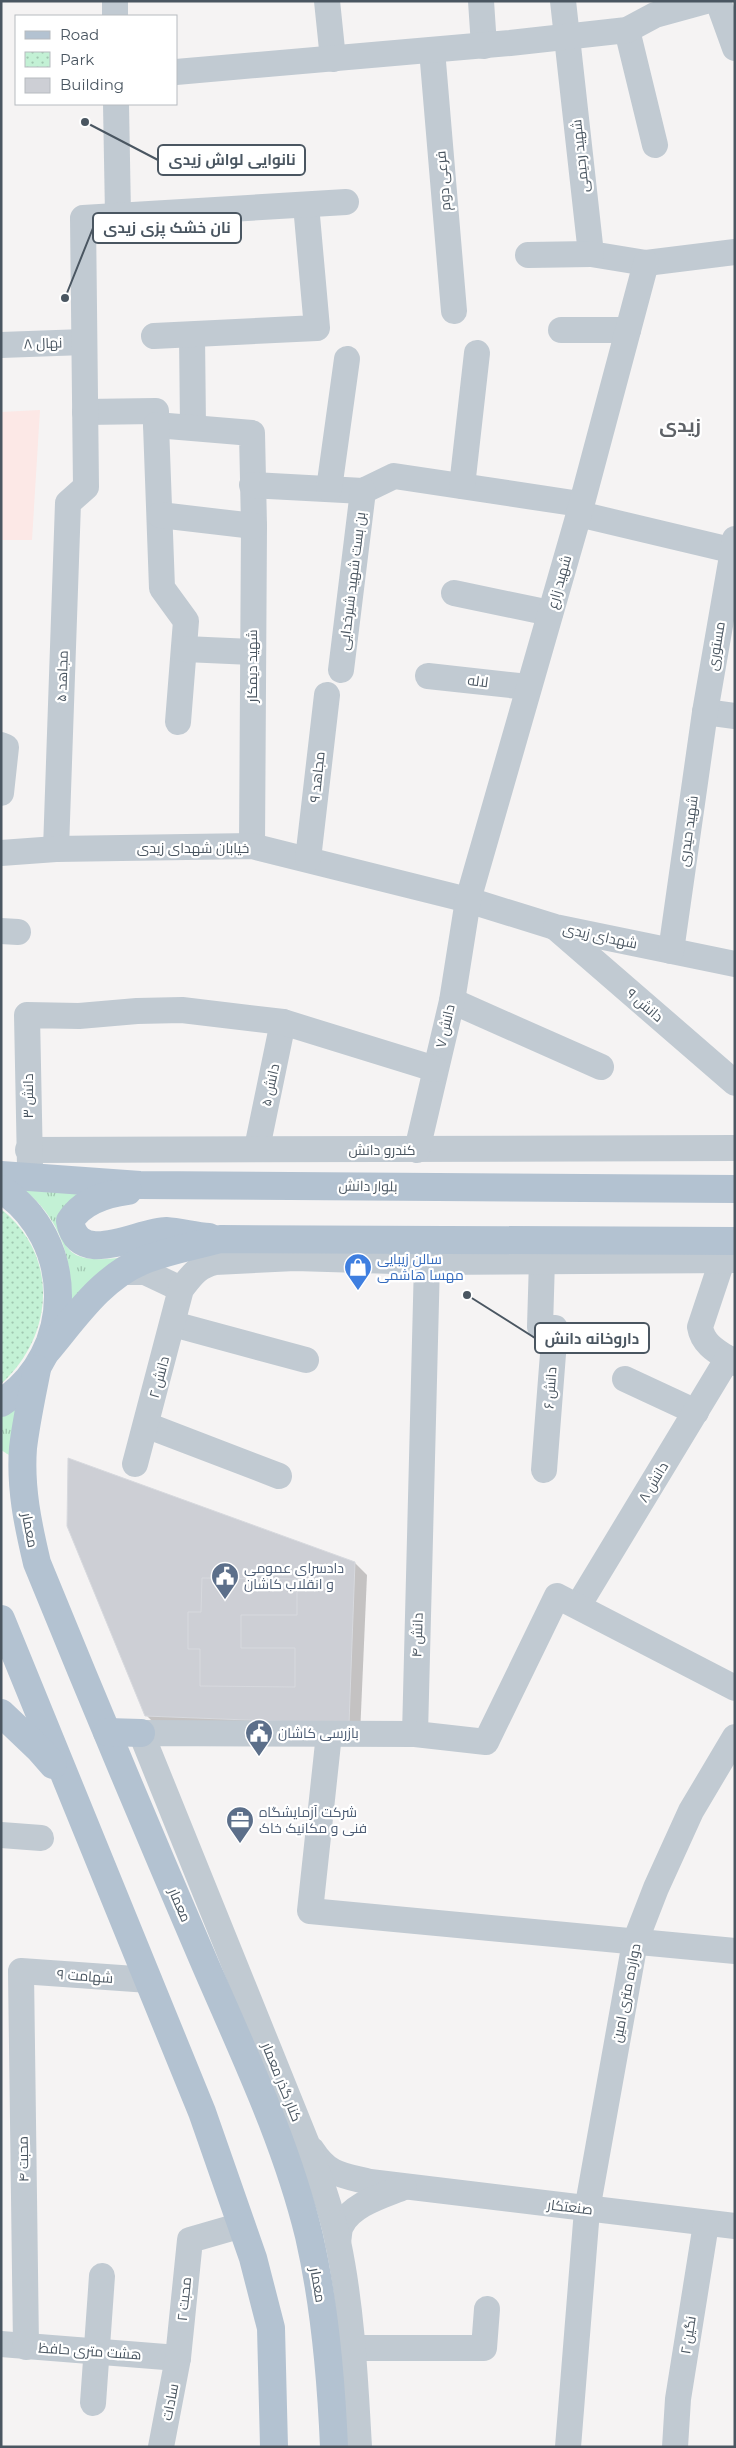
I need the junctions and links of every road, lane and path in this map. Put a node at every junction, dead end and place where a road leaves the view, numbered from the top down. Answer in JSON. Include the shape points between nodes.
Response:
{"nodes":[{"id":1,"x":115,"y":1,"type":"edge"},
{"id":2,"x":327,"y":1,"type":"edge"},
{"id":3,"x":481,"y":1,"type":"edge"},
{"id":4,"x":563,"y":1,"type":"edge"},
{"id":5,"x":706,"y":1,"type":"edge"},
{"id":6,"x":718,"y":1,"type":"edge"},
{"id":7,"x":115,"y":15,"type":"edge"},
{"id":8,"x":626,"y":30,"type":"junction"},
{"id":9,"x":567,"y":37,"type":"junction"},
{"id":10,"x":484,"y":46,"type":"junction"},
{"id":11,"x":735,"y":48,"type":"edge"},
{"id":12,"x":432,"y":50,"type":"junction"},
{"id":13,"x":332,"y":59,"type":"junction"},
{"id":14,"x":178,"y":72,"type":"edge"},
{"id":15,"x":116,"y":105,"type":"edge"},
{"id":16,"x":655,"y":145,"type":"dead end"},
{"id":17,"x":346,"y":202,"type":"dead end"},
{"id":18,"x":306,"y":205,"type":"junction"},
{"id":19,"x":118,"y":215,"type":"junction"},
{"id":20,"x":735,"y":252,"type":"edge"},
{"id":21,"x":590,"y":254,"type":"junction"},
{"id":22,"x":528,"y":255,"type":"dead end"},
{"id":23,"x":646,"y":263,"type":"junction"},
{"id":24,"x":454,"y":311,"type":"dead end"},
{"id":25,"x":561,"y":330,"type":"dead end"},
{"id":26,"x":628,"y":330,"type":"junction"},
{"id":27,"x":192,"y":335,"type":"junction"},
{"id":28,"x":154,"y":336,"type":"dead end"},
{"id":29,"x":84,"y":342,"type":"junction"},
{"id":30,"x":1,"y":345,"type":"edge"},
{"id":31,"x":477,"y":353,"type":"dead end"},
{"id":32,"x":347,"y":359,"type":"dead end"},
{"id":33,"x":85,"y":412,"type":"junction"},
{"id":34,"x":156,"y":425,"type":"junction"},
{"id":35,"x":193,"y":427,"type":"junction"},
{"id":36,"x":252,"y":486,"type":"junction"},
{"id":37,"x":462,"y":486,"type":"junction"},
{"id":38,"x":329,"y":490,"type":"junction"},
{"id":39,"x":363,"y":491,"type":"junction"},
{"id":40,"x":579,"y":509,"type":"junction"},
{"id":41,"x":160,"y":515,"type":"junction"},
{"id":42,"x":254,"y":526,"type":"junction"},
{"id":43,"x":734,"y":547,"type":"edge"},
{"id":44,"x":454,"y":593,"type":"dead end"},
{"id":45,"x":550,"y":613,"type":"junction"},
{"id":46,"x":185,"y":649,"type":"junction"},
{"id":47,"x":252,"y":652,"type":"junction"},
{"id":48,"x":341,"y":670,"type":"dead end"},
{"id":49,"x":428,"y":676,"type":"dead end"},
{"id":50,"x":528,"y":687,"type":"junction"},
{"id":51,"x":327,"y":695,"type":"dead end"},
{"id":52,"x":705,"y":712,"type":"junction"},
{"id":53,"x":735,"y":716,"type":"edge"},
{"id":54,"x":178,"y":722,"type":"dead end"},
{"id":55,"x":1,"y":745,"type":"edge"},
{"id":56,"x":1,"y":793,"type":"edge"},
{"id":57,"x":252,"y":846,"type":"junction"},
{"id":58,"x":56,"y":849,"type":"junction"},
{"id":59,"x":1,"y":853,"type":"edge"},
{"id":60,"x":308,"y":859,"type":"junction"},
{"id":61,"x":468,"y":900,"type":"junction"},
{"id":62,"x":555,"y":926,"type":"junction"},
{"id":63,"x":671,"y":951,"type":"junction"},
{"id":64,"x":735,"y":964,"type":"edge"},
{"id":65,"x":452,"y":1001,"type":"junction"},
{"id":66,"x":283,"y":1022,"type":"junction"},
{"id":67,"x":601,"y":1067,"type":"dead end"},
{"id":68,"x":435,"y":1069,"type":"junction"},
{"id":69,"x":735,"y":1083,"type":"edge"},
{"id":70,"x":257,"y":1148,"type":"junction"},
{"id":71,"x":735,"y":1148,"type":"edge"},
{"id":72,"x":570,"y":1149,"type":"junction"},
{"id":73,"x":28,"y":1150,"type":"junction"},
{"id":74,"x":417,"y":1150,"type":"junction"},
{"id":75,"x":1,"y":1175,"type":"edge"},
{"id":76,"x":31,"y":1177,"type":"junction"},
{"id":77,"x":169,"y":1185,"type":"junction"},
{"id":78,"x":567,"y":1188,"type":"junction"},
{"id":79,"x":1,"y":1189,"type":"edge"},
{"id":80,"x":735,"y":1189,"type":"edge"},
{"id":81,"x":220,"y":1239,"type":"junction"},
{"id":82,"x":730,"y":1251,"type":"edge"},
{"id":83,"x":542,"y":1260,"type":"junction"},
{"id":84,"x":427,"y":1262,"type":"junction"},
{"id":85,"x":124,"y":1272,"type":"junction"},
{"id":86,"x":181,"y":1289,"type":"junction"},
{"id":87,"x":173,"y":1324,"type":"junction"},
{"id":88,"x":42,"y":1360,"type":"junction"},
{"id":89,"x":306,"y":1360,"type":"dead end"},
{"id":90,"x":732,"y":1360,"type":"edge"},
{"id":91,"x":625,"y":1379,"type":"dead end"},
{"id":92,"x":1,"y":1403,"type":"edge"},
{"id":93,"x":696,"y":1412,"type":"junction"},
{"id":94,"x":146,"y":1425,"type":"junction"},
{"id":95,"x":1,"y":1454,"type":"edge"},
{"id":96,"x":135,"y":1464,"type":"dead end"},
{"id":97,"x":544,"y":1470,"type":"dead end"},
{"id":98,"x":279,"y":1476,"type":"dead end"},
{"id":99,"x":24,"y":1497,"type":"junction"},
{"id":100,"x":578,"y":1606,"type":"junction"},
{"id":101,"x":1,"y":1619,"type":"edge"},
{"id":102,"x":735,"y":1688,"type":"edge"},
{"id":103,"x":1,"y":1713,"type":"edge"},
{"id":104,"x":107,"y":1732,"type":"junction"},
{"id":105,"x":141,"y":1733,"type":"junction"},
{"id":106,"x":329,"y":1734,"type":"junction"},
{"id":107,"x":415,"y":1734,"type":"junction"},
{"id":108,"x":735,"y":1737,"type":"edge"},
{"id":109,"x":65,"y":1780,"type":"junction"},
{"id":110,"x":1,"y":1835,"type":"edge"},
{"id":111,"x":41,"y":1838,"type":"dead end"},
{"id":112,"x":635,"y":1942,"type":"junction"},
{"id":113,"x":735,"y":1951,"type":"edge"},
{"id":114,"x":21,"y":1971,"type":"joint"},
{"id":115,"x":149,"y":1980,"type":"junction"},
{"id":116,"x":307,"y":2144,"type":"junction"},
{"id":117,"x":405,"y":2186,"type":"junction"},
{"id":118,"x":587,"y":2210,"type":"junction"},
{"id":119,"x":706,"y":2224,"type":"junction"},
{"id":120,"x":242,"y":2225,"type":"junction"},
{"id":121,"x":735,"y":2226,"type":"edge"},
{"id":122,"x":338,"y":2242,"type":"junction"},
{"id":123,"x":102,"y":2276,"type":"dead end"},
{"id":124,"x":487,"y":2310,"type":"dead end"},
{"id":125,"x":14,"y":2346,"type":"edge"},
{"id":126,"x":353,"y":2348,"type":"junction"},
{"id":127,"x":98,"y":2352,"type":"junction"},
{"id":128,"x":178,"y":2358,"type":"junction"},
{"id":129,"x":94,"y":2403,"type":"dead end"},
{"id":130,"x":161,"y":2447,"type":"edge"},
{"id":131,"x":274,"y":2447,"type":"edge"},
{"id":132,"x":334,"y":2447,"type":"edge"},
{"id":133,"x":359,"y":2447,"type":"edge"},
{"id":134,"x":568,"y":2447,"type":"edge"},
{"id":135,"x":675,"y":2447,"type":"edge"}],
"edges":[{"from":1,"to":7,"type":"street"},
{"from":2,"to":13,"type":"street"},
{"from":3,"to":10,"type":"street"},
{"from":4,"to":9,"type":"street","name":"شهید رحیمی"},
{"from":5,"to":8,"type":"street","via":[[655,15]]},
{"from":6,"to":11,"type":"street"},
{"from":8,"to":9,"type":"street"},
{"from":8,"to":16,"type":"street"},
{"from":9,"to":10,"type":"street"},
{"from":9,"to":21,"type":"street","name":"شهید رحیمی"},
{"from":10,"to":12,"type":"street"},
{"from":12,"to":13,"type":"street"},
{"from":12,"to":24,"type":"street","name":"فرعی دوم"},
{"from":13,"to":14,"type":"street"},
{"from":15,"to":19,"type":"street"},
{"from":17,"to":18,"type":"street"},
{"from":18,"to":19,"type":"street"},
{"from":18,"to":27,"type":"street","via":[[317,328]]},
{"from":19,"to":29,"type":"street","via":[[83,218]]},
{"from":20,"to":23,"type":"street"},
{"from":21,"to":22,"type":"street"},
{"from":21,"to":23,"type":"street"},
{"from":23,"to":26,"type":"street","name":"شهید زارع"},
{"from":25,"to":26,"type":"street"},
{"from":26,"to":40,"type":"street","name":"شهید زارع"},
{"from":27,"to":28,"type":"street"},
{"from":27,"to":35,"type":"street"},
{"from":29,"to":30,"type":"street","name":"نهال ۸"},
{"from":29,"to":33,"type":"street"},
{"from":31,"to":37,"type":"street"},
{"from":32,"to":38,"type":"street"},
{"from":33,"to":34,"type":"street","via":[[156,410]]},
{"from":33,"to":58,"type":"street","name":"مجاهد ۵","via":[[86,487],[68,503]]},
{"from":34,"to":35,"type":"street"},
{"from":34,"to":41,"type":"street"},
{"from":35,"to":36,"type":"street","name":"شهید دیمکار","via":[[252,434]]},
{"from":36,"to":38,"type":"street"},
{"from":36,"to":42,"type":"street","name":"شهید دیمکار"},
{"from":37,"to":39,"type":"street","via":[[394,476]]},
{"from":37,"to":40,"type":"street"},
{"from":38,"to":39,"type":"street"},
{"from":39,"to":48,"type":"street","name":"بن بست شهید شیرخدایی"},
{"from":40,"to":43,"type":"street"},
{"from":40,"to":45,"type":"street","name":"شهید زارع"},
{"from":41,"to":42,"type":"street"},
{"from":41,"to":46,"type":"street","via":[[162,588],[186,621]]},
{"from":42,"to":47,"type":"street","name":"شهید دیمکار"},
{"from":43,"to":52,"type":"street","name":"مستوری"},
{"from":44,"to":45,"type":"street"},
{"from":45,"to":50,"type":"street","name":"شهید زارع"},
{"from":46,"to":47,"type":"street"},
{"from":46,"to":54,"type":"street"},
{"from":47,"to":57,"type":"street","name":"شهید دیمکار"},
{"from":49,"to":50,"type":"street","name":"لاله"},
{"from":50,"to":61,"type":"street","name":"شهید زارع"},
{"from":51,"to":60,"type":"street","name":"مجاهد ۹"},
{"from":52,"to":53,"type":"street"},
{"from":52,"to":63,"type":"street","name":"شهید حیدری"},
{"from":55,"to":56,"type":"street","via":[[6,747]]},
{"from":57,"to":58,"type":"street","name":"خیابان شهدای زیدی"},
{"from":57,"to":60,"type":"street","name":"خیابان شهدای زیدی"},
{"from":58,"to":59,"type":"street","name":"خیابان شهدای زیدی"},
{"from":60,"to":61,"type":"street","name":"خیابان شهدای زیدی"},
{"from":61,"to":62,"type":"street","name":"شهدای زیدی"},
{"from":61,"to":65,"type":"street","name":"دانش ۷"},
{"from":62,"to":63,"type":"street","name":"شهدای زیدی"},
{"from":62,"to":69,"type":"street","name":"دانش ۹"},
{"from":63,"to":64,"type":"street","name":"شهدای زیدی"},
{"from":65,"to":67,"type":"street"},
{"from":65,"to":68,"type":"street","name":"دانش ۷"},
{"from":66,"to":68,"type":"street"},
{"from":66,"to":70,"type":"street","name":"دانش ۵"},
{"from":66,"to":73,"type":"street","name":"دانش ۳","via":[[182,1010],[79,1016],[27,1015]]},
{"from":68,"to":74,"type":"street","name":"دانش ۷"},
{"from":70,"to":73,"type":"street","name":"کندرو دانش"},
{"from":70,"to":74,"type":"street","name":"کندرو دانش"},
{"from":71,"to":72,"type":"street","name":"کندرو دانش"},
{"from":72,"to":74,"type":"street","name":"کندرو دانش"},
{"from":72,"to":78,"type":"street"},
{"from":73,"to":76,"type":"street","name":"دانش ۳"},
{"from":75,"to":76,"type":"main road","name":"بلوار دانش"},
{"from":76,"to":77,"type":"main road","name":"بلوار دانش"},
{"from":77,"to":78,"type":"main road","name":"بلوار دانش"},
{"from":77,"to":81,"type":"main road","via":[[119,1192],[97,1199],[74,1213],[71,1228],[89,1245],[104,1246],[164,1231]]},
{"from":78,"to":80,"type":"main road","name":"بلوار دانش"},
{"from":79,"to":88,"type":"main road","name":"معمار","via":[[32,1217],[52,1252],[59,1292],[58,1312]]},
{"from":81,"to":82,"type":"main road"},
{"from":81,"to":85,"type":"main road","via":[[141,1261]]},
{"from":82,"to":83,"type":"street"},
{"from":82,"to":90,"type":"street","via":[[700,1327],[701,1337]]},
{"from":83,"to":84,"type":"street"},
{"from":83,"to":97,"type":"street","name":"دانش ۶","via":[[540,1326],[555,1328]]},
{"from":84,"to":86,"type":"street","via":[[295,1258],[215,1262],[199,1267]]},
{"from":84,"to":107,"type":"street","name":"دانش ۴"},
{"from":85,"to":86,"type":"street","via":[[145,1272]]},
{"from":85,"to":88,"type":"main road","via":[[87,1303]]},
{"from":86,"to":87,"type":"street","name":"دانش ۲"},
{"from":87,"to":89,"type":"street"},
{"from":87,"to":94,"type":"street","name":"دانش ۲"},
{"from":88,"to":92,"type":"main road","via":[[24,1384]]},
{"from":88,"to":99,"type":"main road","name":"معمار","via":[[24,1447]]},
{"from":90,"to":93,"type":"street","name":"دانش ۸"},
{"from":91,"to":93,"type":"street"},
{"from":93,"to":100,"type":"street","name":"دانش ۸"},
{"from":94,"to":96,"type":"street","name":"دانش ۲"},
{"from":94,"to":98,"type":"street"},
{"from":95,"to":99,"type":"main road","via":[[9,1462]]},
{"from":99,"to":104,"type":"main road","name":"معمار","via":[[37,1563]]},
{"from":100,"to":102,"type":"street"},
{"from":100,"to":107,"type":"street","via":[[556,1596],[486,1742]]},
{"from":101,"to":109,"type":"main road"},
{"from":103,"to":109,"type":"main road","via":[[39,1749]]},
{"from":104,"to":105,"type":"main road"},
{"from":104,"to":132,"type":"main road","name":"معمار","via":[[263,2100],[295,2185],[313,2256],[329,2350]]},
{"from":105,"to":106,"type":"street"},
{"from":105,"to":116,"type":"street","name":"کنار گذر معمار"},
{"from":106,"to":107,"type":"street"},
{"from":106,"to":112,"type":"street","via":[[310,1911]]},
{"from":108,"to":112,"type":"street","name":"دوازده متری امین","via":[[691,1812]]},
{"from":109,"to":115,"type":"main road"},
{"from":110,"to":111,"type":"street"},
{"from":112,"to":113,"type":"street"},
{"from":112,"to":118,"type":"street","name":"دوازده متری امین"},
{"from":114,"to":115,"type":"street","name":"شهامت ۹"},
{"from":114,"to":125,"type":"street","name":"محبت ۴"},
{"from":115,"to":120,"type":"main road","via":[[202,2112]]},
{"from":116,"to":117,"type":"street","name":"صنعتکار","via":[[321,2165],[334,2173]]},
{"from":116,"to":122,"type":"street","name":"کنار گذر معمار","via":[[328,2201]]},
{"from":117,"to":118,"type":"street","name":"صنعتکار"},
{"from":117,"to":122,"type":"street","via":[[352,2213],[341,2226]]},
{"from":118,"to":119,"type":"street","name":"صنعتکار"},
{"from":118,"to":134,"type":"street","name":"دوازده متری امین"},
{"from":119,"to":121,"type":"street","name":"صنعتکار"},
{"from":119,"to":135,"type":"street","name":"نگین ۲","via":[[678,2399]]},
{"from":120,"to":128,"type":"street","name":"محبت ۲","via":[[190,2240]]},
{"from":120,"to":131,"type":"main road","via":[[271,2328]]},
{"from":122,"to":126,"type":"street","name":"کنار گذر معمار"},
{"from":123,"to":127,"type":"street"},
{"from":124,"to":126,"type":"street","via":[[484,2348]]},
{"from":125,"to":127,"type":"street","name":"هشت متری حافظ"},
{"from":126,"to":133,"type":"street","name":"کنار گذر معمار"},
{"from":127,"to":128,"type":"street","name":"هشت متری حافظ"},
{"from":127,"to":129,"type":"street"},
{"from":128,"to":130,"type":"street","name":"سادات"}]}
